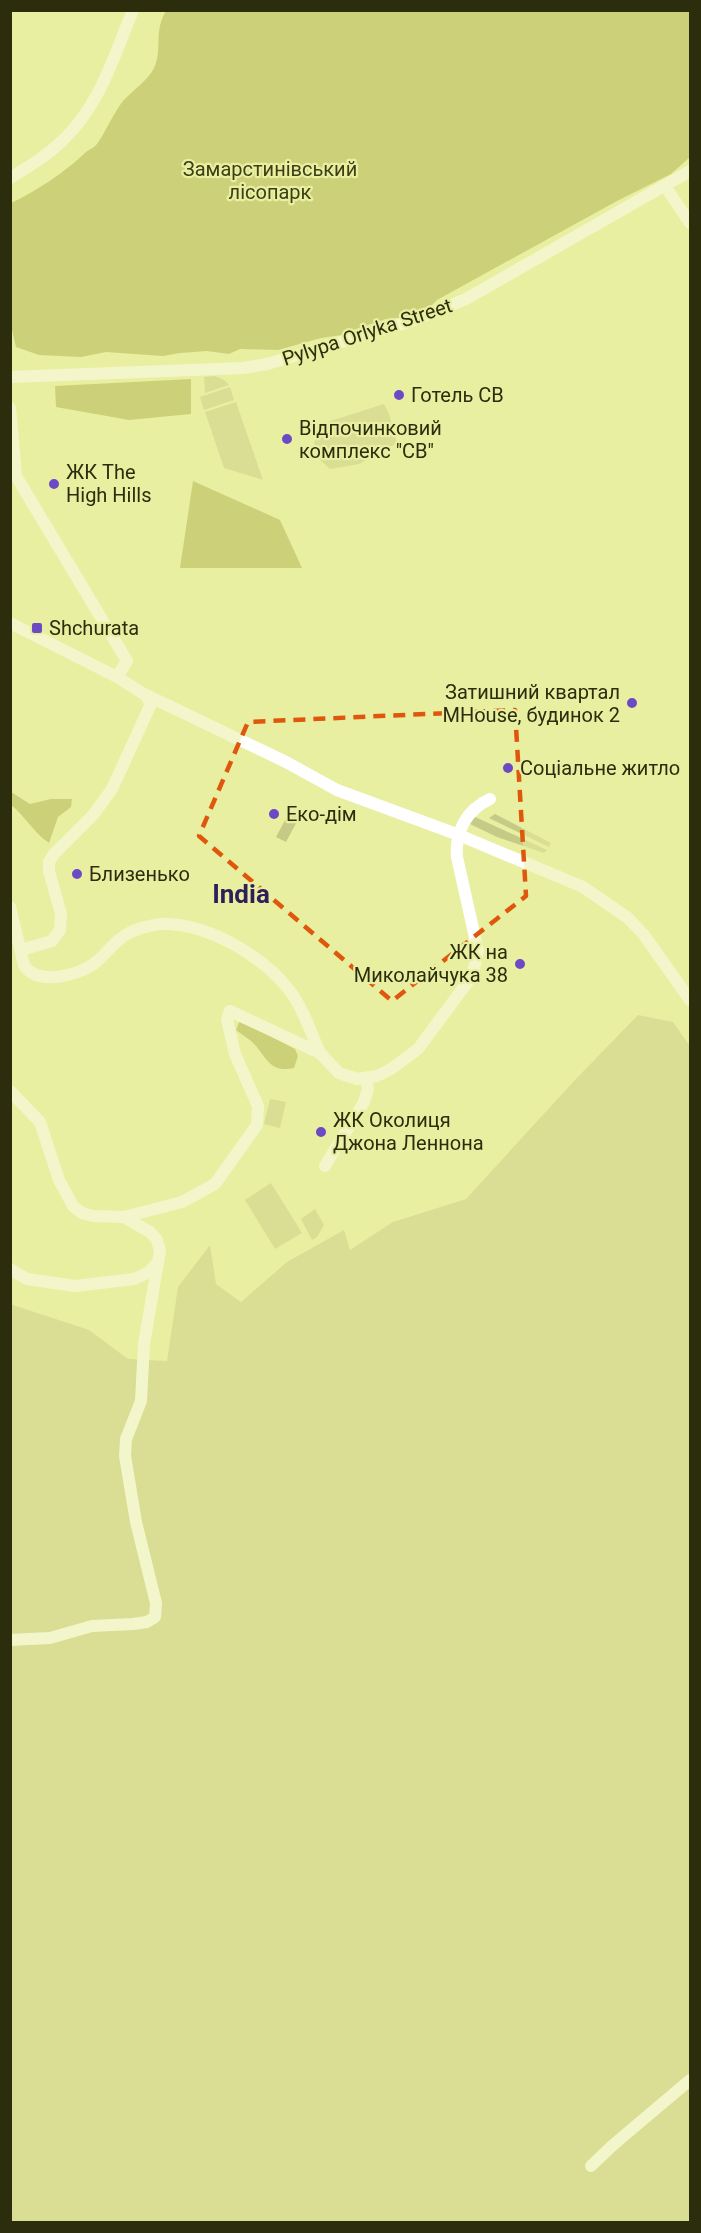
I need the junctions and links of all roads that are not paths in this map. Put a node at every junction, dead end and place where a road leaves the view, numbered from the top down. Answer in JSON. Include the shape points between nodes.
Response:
{"nodes":[{"id":1,"x":133,"y":10,"type":"edge"},
{"id":2,"x":690,"y":171,"type":"edge"},
{"id":3,"x":10,"y":178,"type":"edge"},
{"id":4,"x":665,"y":186,"type":"junction"},
{"id":5,"x":690,"y":223,"type":"edge"},
{"id":6,"x":10,"y":378,"type":"edge"},
{"id":7,"x":10,"y":408,"type":"edge"},
{"id":8,"x":10,"y":623,"type":"edge"},
{"id":9,"x":117,"y":677,"type":"junction"},
{"id":10,"x":144,"y":694,"type":"junction"},
{"id":11,"x":490,"y":800,"type":"dead end"},
{"id":12,"x":459,"y":835,"type":"junction"},
{"id":13,"x":10,"y":908,"type":"edge"},
{"id":14,"x":21,"y":950,"type":"junction"},
{"id":15,"x":690,"y":1000,"type":"edge"},
{"id":16,"x":320,"y":1053,"type":"junction"},
{"id":17,"x":366,"y":1078,"type":"junction"},
{"id":18,"x":10,"y":1091,"type":"edge"},
{"id":19,"x":325,"y":1166,"type":"dead end"},
{"id":20,"x":124,"y":1217,"type":"junction"},
{"id":21,"x":158,"y":1262,"type":"junction"},
{"id":22,"x":10,"y":1269,"type":"edge"},
{"id":23,"x":10,"y":1640,"type":"edge"},
{"id":24,"x":690,"y":2080,"type":"edge"},
{"id":25,"x":591,"y":2166,"type":"dead end"}],
"edges":[{"from":1,"to":3,"type":"street","via":[[103,84],[87,112],[62,142]]},
{"from":2,"to":4,"type":"street","name":"Pylypa Orlyka Street"},
{"from":4,"to":5,"type":"street"},
{"from":4,"to":6,"type":"street","name":"Pylypa Orlyka Street","via":[[466,299],[412,321],[289,358],[243,368]]},
{"from":7,"to":9,"type":"street","via":[[16,476],[127,661]]},
{"from":8,"to":9,"type":"street"},
{"from":9,"to":10,"type":"street"},
{"from":10,"to":12,"type":"street","via":[[337,790]]},
{"from":10,"to":14,"type":"street","via":[[150,706],[112,789],[49,862],[61,914],[60,930],[52,941]]},
{"from":11,"to":12,"type":"street","via":[[471,813]]},
{"from":12,"to":15,"type":"street","via":[[583,887],[628,918]]},
{"from":12,"to":17,"type":"street","via":[[457,857],[478,951],[472,976],[418,1049],[391,1069]]},
{"from":13,"to":14,"type":"street"},
{"from":14,"to":16,"type":"street","via":[[24,965],[35,976],[62,975],[90,966],[122,936],[134,931],[167,924],[197,929],[260,959],[276,975],[291,992]]},
{"from":16,"to":17,"type":"street","via":[[339,1073]]},
{"from":16,"to":20,"type":"street","via":[[230,1011],[227,1019],[236,1054],[258,1106],[257,1125],[215,1184],[182,1202]]},
{"from":17,"to":19,"type":"street","via":[[364,1102]]},
{"from":18,"to":20,"type":"street","via":[[40,1122],[59,1180],[74,1206],[93,1216]]},
{"from":20,"to":21,"type":"street","via":[[157,1240]]},
{"from":21,"to":22,"type":"street","via":[[134,1279],[75,1286],[27,1278]]},
{"from":21,"to":23,"type":"street","via":[[144,1344],[141,1401],[126,1439],[125,1456],[156,1603],[155,1617],[147,1622],[92,1626],[50,1638]]},
{"from":24,"to":25,"type":"street"}]}
